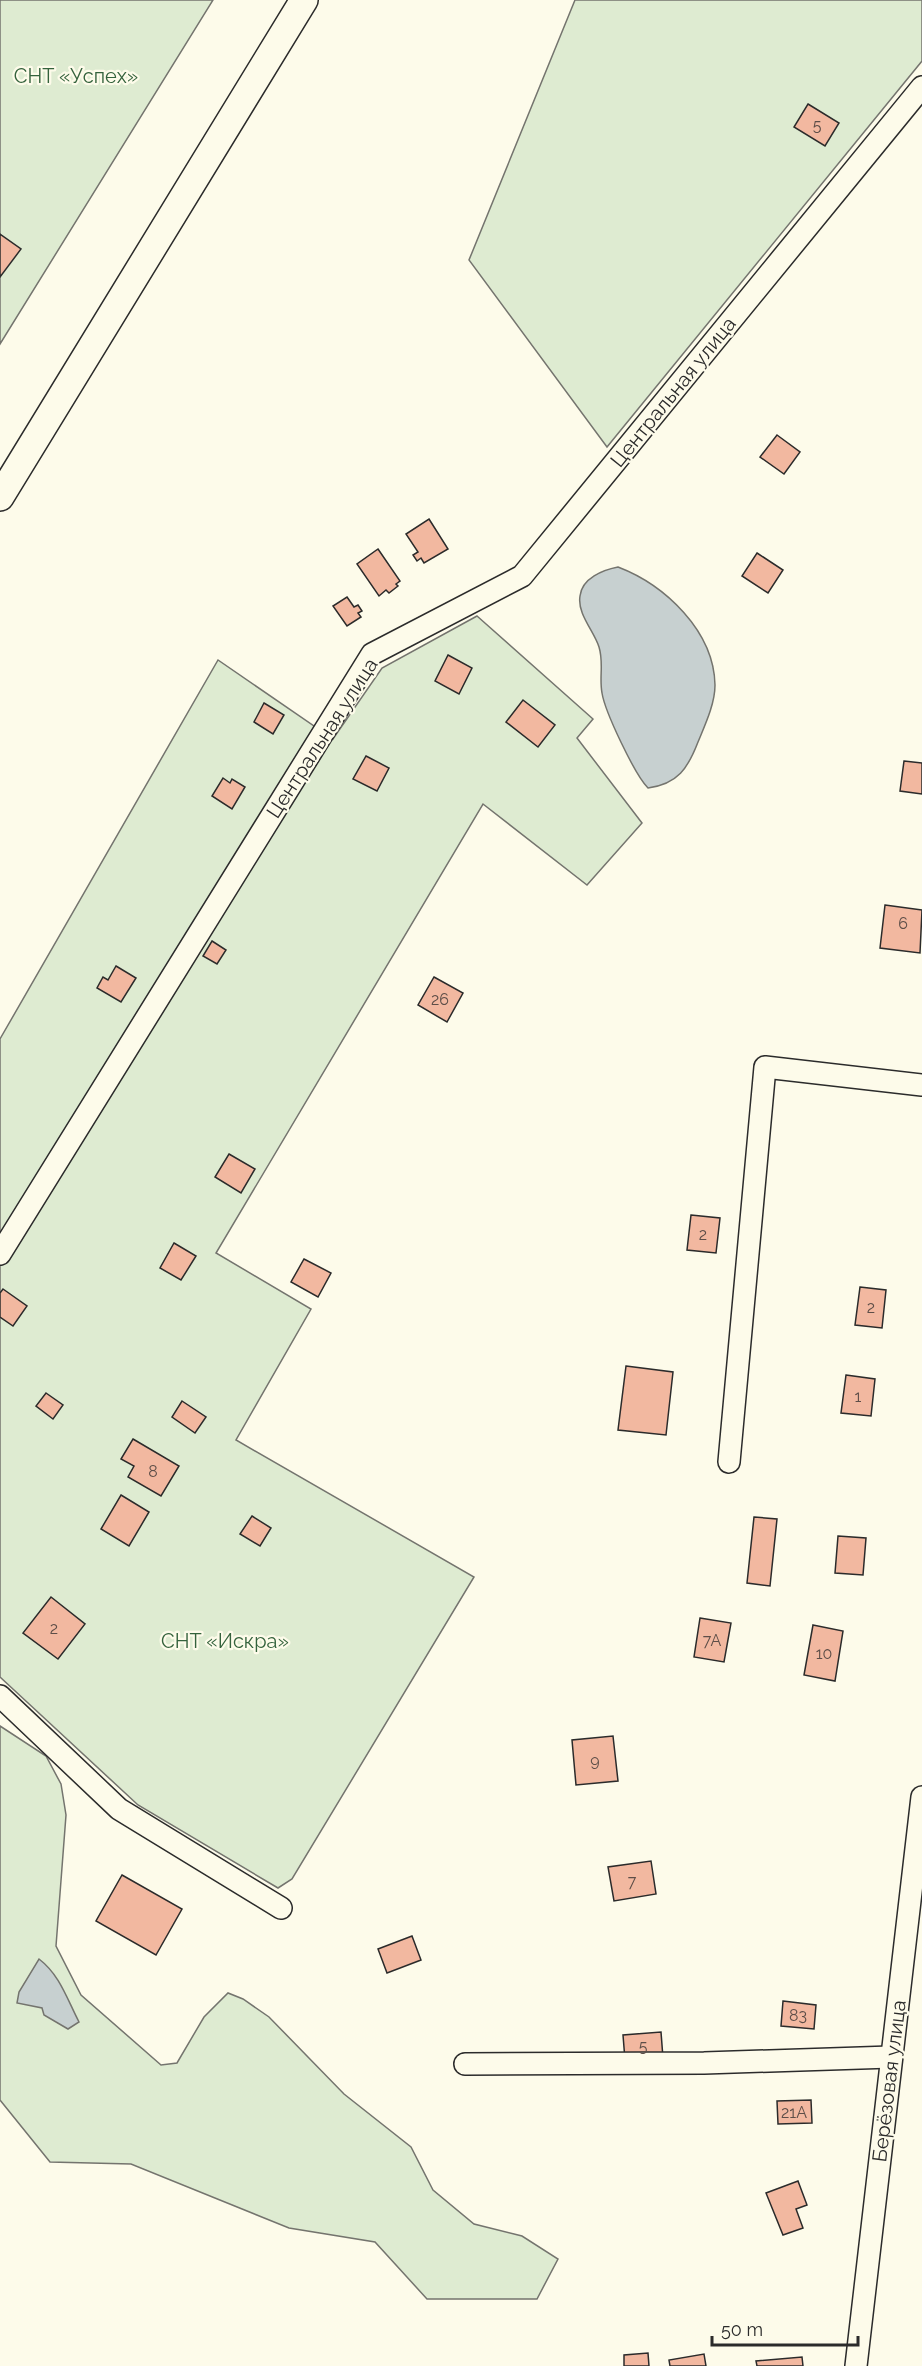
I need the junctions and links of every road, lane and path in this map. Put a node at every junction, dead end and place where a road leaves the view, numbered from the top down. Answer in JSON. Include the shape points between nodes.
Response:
{"nodes":[{"id":1,"x":304,"y":0,"type":"edge"},
{"id":2,"x":922,"y":87,"type":"edge"},
{"id":3,"x":0,"y":497,"type":"edge"},
{"id":4,"x":922,"y":1085,"type":"edge"},
{"id":5,"x":0,"y":1254,"type":"edge"},
{"id":6,"x":729,"y":1462,"type":"dead end"},
{"id":7,"x":0,"y":1696,"type":"edge"},
{"id":8,"x":922,"y":1797,"type":"edge"},
{"id":9,"x":282,"y":1908,"type":"dead end"},
{"id":10,"x":891,"y":2057,"type":"junction"},
{"id":11,"x":465,"y":2064,"type":"dead end"},
{"id":12,"x":856,"y":2366,"type":"edge"}],
"edges":[{"from":1,"to":3,"type":"main road"},
{"from":2,"to":5,"type":"street","name":"Центральная улица","via":[[522,576],[372,654]]},
{"from":4,"to":6,"type":"street","via":[[765,1067]]},
{"from":7,"to":9,"type":"street","via":[[119,1809]]},
{"from":8,"to":10,"type":"street","name":"Берёзовая улица"},
{"from":10,"to":11,"type":"street"},
{"from":10,"to":12,"type":"street","name":"Берёзовая улица"}]}
